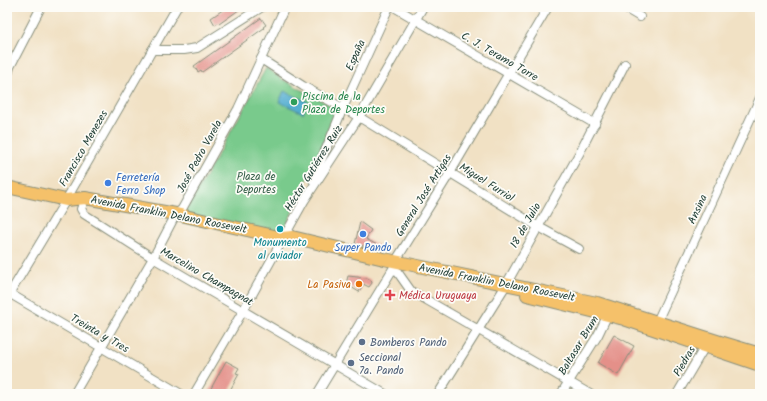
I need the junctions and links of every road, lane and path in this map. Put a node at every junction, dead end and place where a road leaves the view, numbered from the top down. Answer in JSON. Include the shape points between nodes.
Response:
{"nodes":[{"id":1,"x":41,"y":7,"type":"edge"},
{"id":2,"x":177,"y":7,"type":"edge"},
{"id":3,"x":262,"y":7,"type":"edge"},
{"id":4,"x":286,"y":7,"type":"edge"},
{"id":5,"x":389,"y":7,"type":"edge"},
{"id":6,"x":394,"y":7,"type":"edge"},
{"id":7,"x":423,"y":7,"type":"edge"},
{"id":8,"x":548,"y":7,"type":"edge"},
{"id":9,"x":624,"y":7,"type":"edge"},
{"id":10,"x":640,"y":17,"type":"dead end"},
{"id":11,"x":415,"y":20,"type":"junction"},
{"id":12,"x":152,"y":50,"type":"junction"},
{"id":13,"x":261,"y":59,"type":"junction"},
{"id":14,"x":625,"y":64,"type":"dead end"},
{"id":15,"x":9,"y":66,"type":"edge"},
{"id":16,"x":508,"y":73,"type":"junction"},
{"id":17,"x":7,"y":77,"type":"edge"},
{"id":18,"x":760,"y":98,"type":"edge"},
{"id":19,"x":343,"y":108,"type":"junction"},
{"id":20,"x":359,"y":116,"type":"junction"},
{"id":21,"x":595,"y":124,"type":"junction"},
{"id":22,"x":450,"y":173,"type":"junction"},
{"id":23,"x":7,"y":187,"type":"edge"},
{"id":24,"x":85,"y":198,"type":"junction"},
{"id":25,"x":66,"y":200,"type":"junction"},
{"id":26,"x":304,"y":201,"type":"junction"},
{"id":27,"x":176,"y":214,"type":"junction"},
{"id":28,"x":537,"y":226,"type":"junction"},
{"id":29,"x":283,"y":238,"type":"junction"},
{"id":30,"x":579,"y":249,"type":"dead end"},
{"id":31,"x":153,"y":258,"type":"junction"},
{"id":32,"x":394,"y":265,"type":"junction"},
{"id":33,"x":504,"y":286,"type":"junction"},
{"id":34,"x":8,"y":295,"type":"edge"},
{"id":35,"x":243,"y":311,"type":"junction"},
{"id":36,"x":610,"y":311,"type":"junction"},
{"id":37,"x":655,"y":325,"type":"junction"},
{"id":38,"x":478,"y":329,"type":"junction"},
{"id":39,"x":707,"y":343,"type":"junction"},
{"id":40,"x":101,"y":346,"type":"junction"},
{"id":41,"x":760,"y":354,"type":"edge"},
{"id":42,"x":335,"y":365,"type":"junction"},
{"id":43,"x":760,"y":365,"type":"edge"},
{"id":44,"x":568,"y":383,"type":"junction"},
{"id":45,"x":74,"y":394,"type":"edge"},
{"id":46,"x":181,"y":394,"type":"edge"},
{"id":47,"x":194,"y":394,"type":"edge"},
{"id":48,"x":318,"y":394,"type":"edge"},
{"id":49,"x":385,"y":394,"type":"edge"},
{"id":50,"x":438,"y":394,"type":"edge"},
{"id":51,"x":561,"y":394,"type":"edge"},
{"id":52,"x":590,"y":394,"type":"edge"},
{"id":53,"x":677,"y":394,"type":"edge"}],
"edges":[{"from":1,"to":15,"type":"street"},
{"from":2,"to":12,"type":"street","name":"Francisco Menezes"},
{"from":3,"to":12,"type":"street","via":[[197,48]]},
{"from":4,"to":13,"type":"street","name":"José Pedro Varela"},
{"from":5,"to":19,"type":"street","name":"España"},
{"from":6,"to":11,"type":"street","name":"C. J. Teramo Torre"},
{"from":7,"to":11,"type":"street","name":"Héctor Gutiérrez Ruiz"},
{"from":8,"to":16,"type":"street","name":"General José Artigas"},
{"from":9,"to":10,"type":"street"},
{"from":11,"to":16,"type":"street","name":"C. J. Teramo Torre"},
{"from":11,"to":20,"type":"street","name":"Héctor Gutiérrez Ruiz"},
{"from":12,"to":25,"type":"street","name":"Francisco Menezes"},
{"from":13,"to":19,"type":"street","name":"Miguel Furriol"},
{"from":13,"to":27,"type":"street","name":"José Pedro Varela","via":[[238,109],[182,209]]},
{"from":14,"to":21,"type":"street","name":"18 de Julio"},
{"from":15,"to":17,"type":"street"},
{"from":16,"to":21,"type":"street","name":"C. J. Teramo Torre"},
{"from":16,"to":22,"type":"street","name":"General José Artigas"},
{"from":18,"to":37,"type":"street","name":"Ansina"},
{"from":19,"to":20,"type":"street","name":"Miguel Furriol"},
{"from":19,"to":26,"type":"street","name":"España"},
{"from":20,"to":22,"type":"street","name":"Miguel Furriol"},
{"from":20,"to":26,"type":"street","name":"Héctor Gutiérrez Ruiz"},
{"from":21,"to":28,"type":"street","name":"18 de Julio"},
{"from":22,"to":28,"type":"street","name":"Miguel Furriol"},
{"from":22,"to":32,"type":"street","name":"General José Artigas"},
{"from":23,"to":25,"type":"highway","name":"Avenida Franklin Delano Roosevelt"},
{"from":24,"to":25,"type":"highway","name":"Avenida Franklin Delano Roosevelt"},
{"from":24,"to":27,"type":"highway","name":"Avenida Franklin Delano Roosevelt"},
{"from":24,"to":31,"type":"street","name":"Marcelino Champagnat","via":[[81,209],[84,214]]},
{"from":25,"to":34,"type":"street","name":"Francisco Menezes"},
{"from":26,"to":29,"type":"street","name":"Héctor Gutiérrez Ruiz"},
{"from":27,"to":29,"type":"highway","name":"Avenida Franklin Delano Roosevelt"},
{"from":27,"to":31,"type":"street","name":"José Pedro Varela"},
{"from":28,"to":30,"type":"street","name":"Miguel Furriol"},
{"from":28,"to":33,"type":"street","name":"18 de Julio"},
{"from":29,"to":32,"type":"highway","name":"Avenida Franklin Delano Roosevelt","via":[[292,237]]},
{"from":29,"to":35,"type":"street","name":"Héctor Gutiérrez Ruiz"},
{"from":31,"to":35,"type":"street","name":"Marcelino Champagnat"},
{"from":31,"to":40,"type":"street","name":"José Pedro Varela"},
{"from":32,"to":33,"type":"highway","name":"Avenida Franklin Delano Roosevelt"},
{"from":32,"to":38,"type":"street","via":[[411,291]]},
{"from":32,"to":42,"type":"street","name":"General José Artigas"},
{"from":33,"to":36,"type":"highway","name":"Avenida Franklin Delano Roosevelt"},
{"from":33,"to":38,"type":"street","name":"18 de Julio"},
{"from":34,"to":40,"type":"street","name":"Treinta y Tres"},
{"from":35,"to":42,"type":"street","name":"Marcelino Champagnat"},
{"from":35,"to":47,"type":"street","name":"Héctor Gutiérrez Ruiz"},
{"from":36,"to":37,"type":"highway","name":"Avenida Franklin Delano Roosevelt"},
{"from":36,"to":44,"type":"street","name":"Baltasar Brum"},
{"from":37,"to":39,"type":"highway","name":"Avenida Franklin Delano Roosevelt"},
{"from":38,"to":44,"type":"street"},
{"from":38,"to":50,"type":"street","name":"18 de Julio"},
{"from":39,"to":41,"type":"highway"},
{"from":39,"to":43,"type":"highway"},
{"from":39,"to":53,"type":"street","name":"Piedras"},
{"from":40,"to":45,"type":"street","name":"José Pedro Varela"},
{"from":40,"to":46,"type":"street","name":"Treinta y Tres"},
{"from":42,"to":48,"type":"street","name":"General José Artigas"},
{"from":42,"to":49,"type":"street","name":"Marcelino Champagnat"},
{"from":44,"to":51,"type":"street","name":"Baltasar Brum"},
{"from":44,"to":52,"type":"street"}]}
